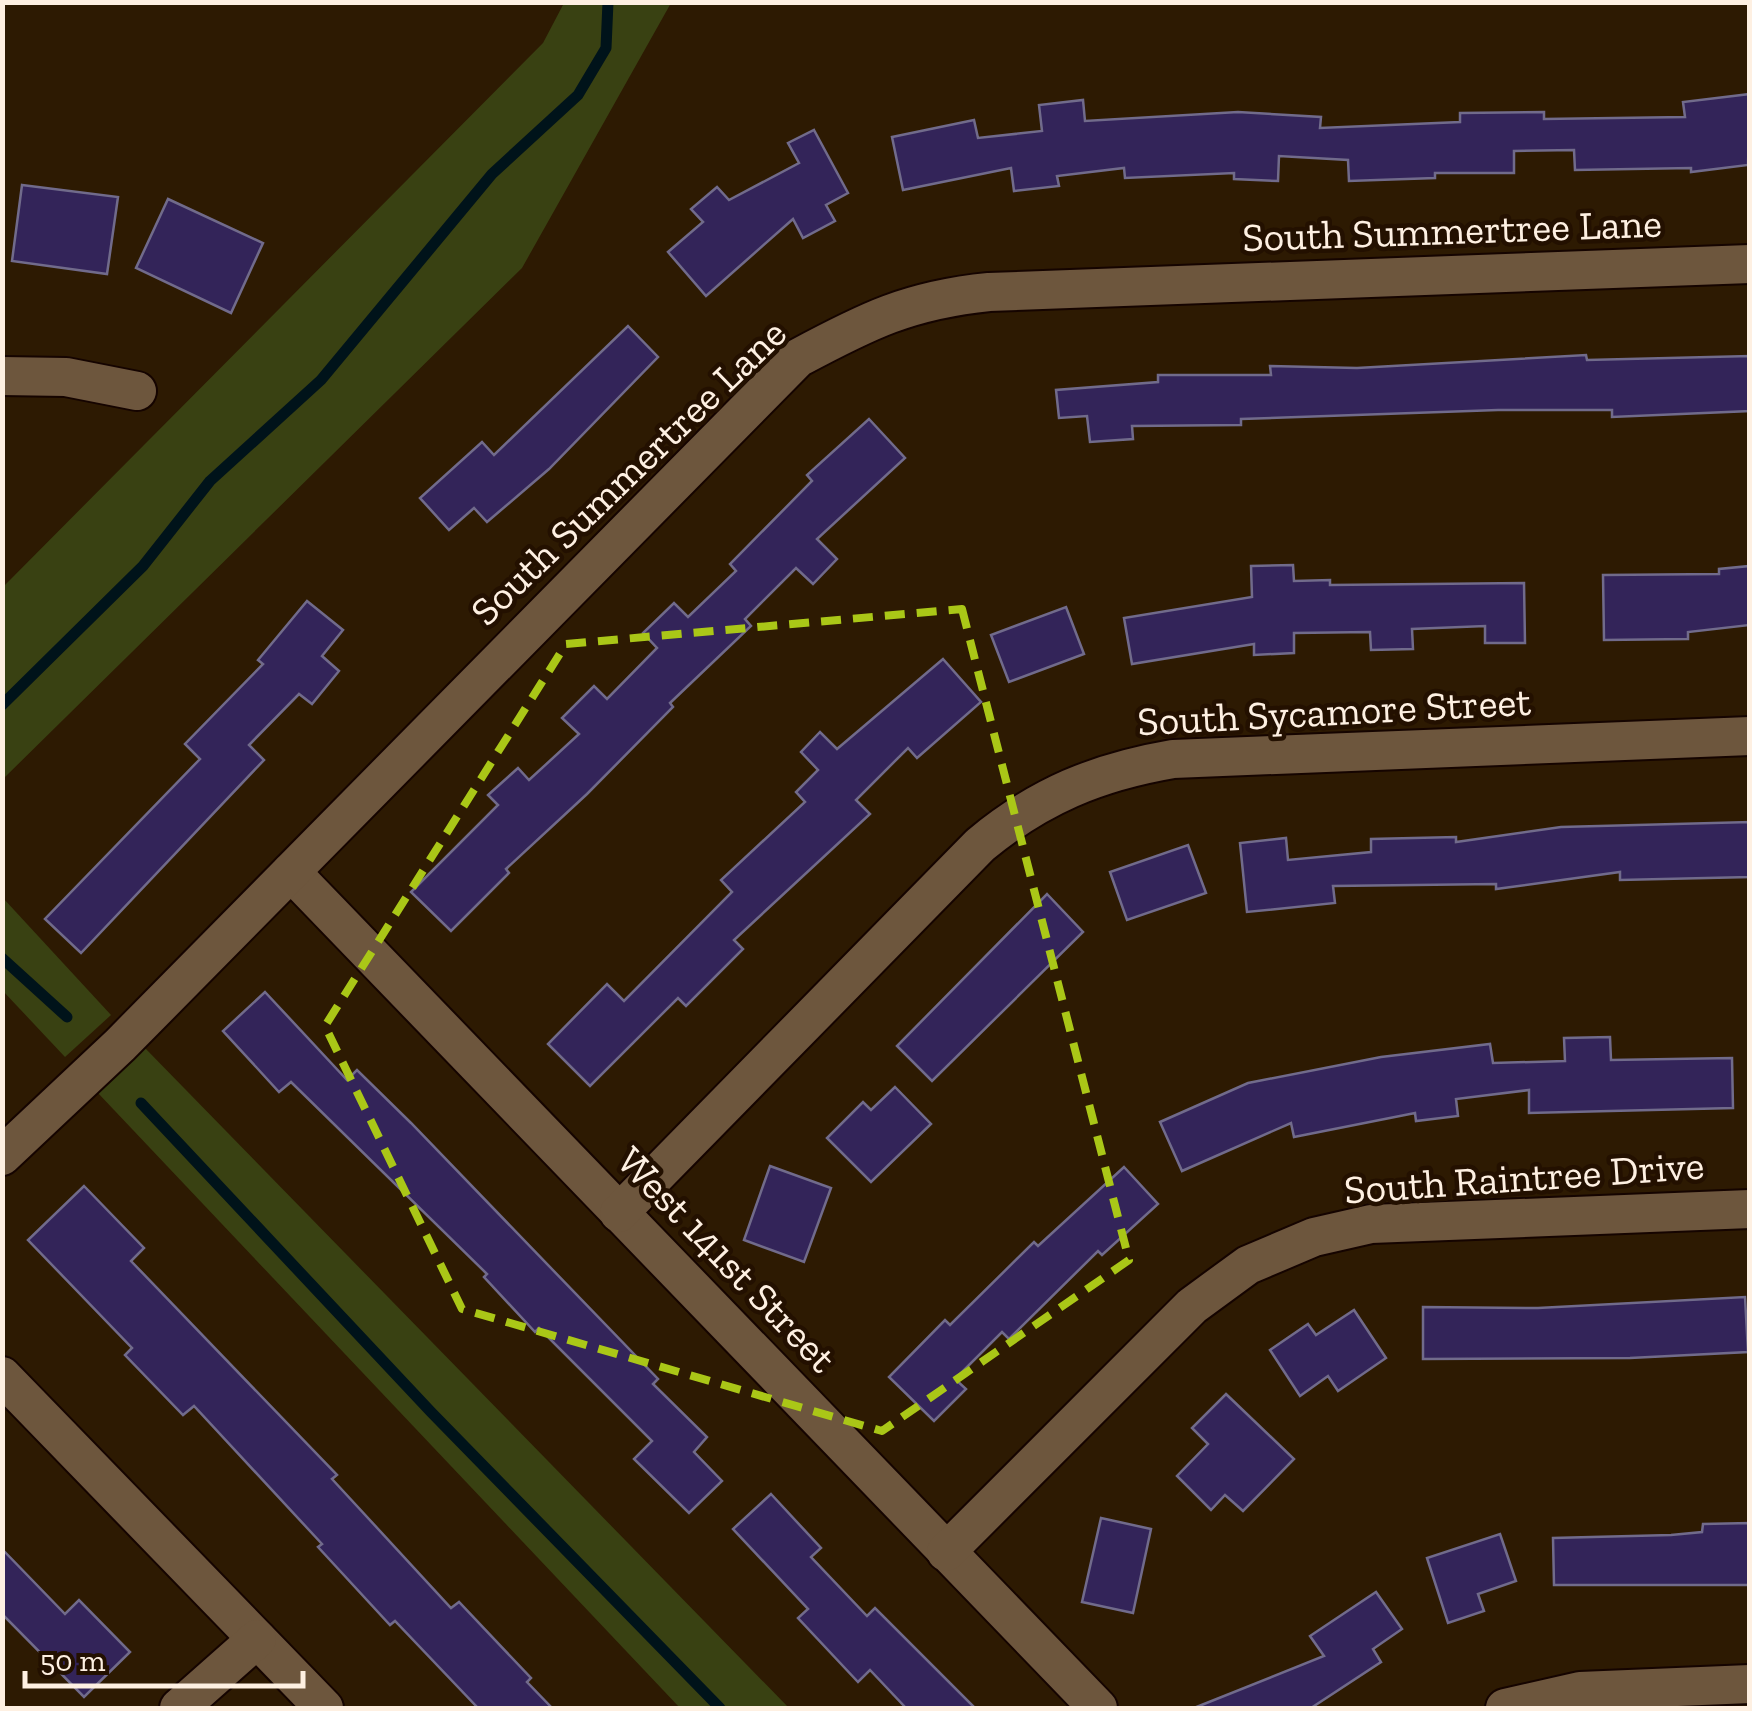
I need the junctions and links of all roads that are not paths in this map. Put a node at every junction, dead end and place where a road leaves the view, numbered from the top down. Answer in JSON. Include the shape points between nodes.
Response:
{"nodes":[{"id":1,"x":1750,"y":264,"type":"edge"},
{"id":2,"x":2,"y":376,"type":"edge"},
{"id":3,"x":137,"y":391,"type":"dead end"},
{"id":4,"x":1750,"y":736,"type":"edge"},
{"id":5,"x":291,"y":872,"type":"junction"},
{"id":6,"x":2,"y":1156,"type":"edge"},
{"id":7,"x":1750,"y":1208,"type":"edge"},
{"id":8,"x":619,"y":1213,"type":"junction"},
{"id":9,"x":2,"y":1376,"type":"edge"},
{"id":10,"x":946,"y":1552,"type":"junction"},
{"id":11,"x":258,"y":1639,"type":"junction"},
{"id":12,"x":1750,"y":1684,"type":"edge"},
{"id":13,"x":179,"y":1708,"type":"edge"},
{"id":14,"x":324,"y":1708,"type":"edge"},
{"id":15,"x":1098,"y":1708,"type":"edge"},
{"id":16,"x":1505,"y":1708,"type":"edge"}],
"edges":[{"from":1,"to":5,"type":"street","name":"South Summertree Lane","via":[[989,292],[942,296],[880,314],[798,358]]},
{"from":2,"to":3,"type":"street","via":[[66,377]]},
{"from":4,"to":8,"type":"street","name":"South Sycamore Street","via":[[1173,759],[1070,784],[980,845]]},
{"from":5,"to":6,"type":"street","name":"South Summertree Lane"},
{"from":5,"to":8,"type":"street","name":"West 141st Street"},
{"from":7,"to":10,"type":"street","name":"South Raintree Drive","via":[[1371,1224],[1314,1237],[1248,1264],[1192,1306]]},
{"from":8,"to":10,"type":"street","name":"West 141st Street"},
{"from":9,"to":11,"type":"street"},
{"from":10,"to":15,"type":"street","name":"West 141st Street"},
{"from":11,"to":13,"type":"street"},
{"from":11,"to":14,"type":"street"},
{"from":12,"to":16,"type":"street","via":[[1580,1690]]}]}
